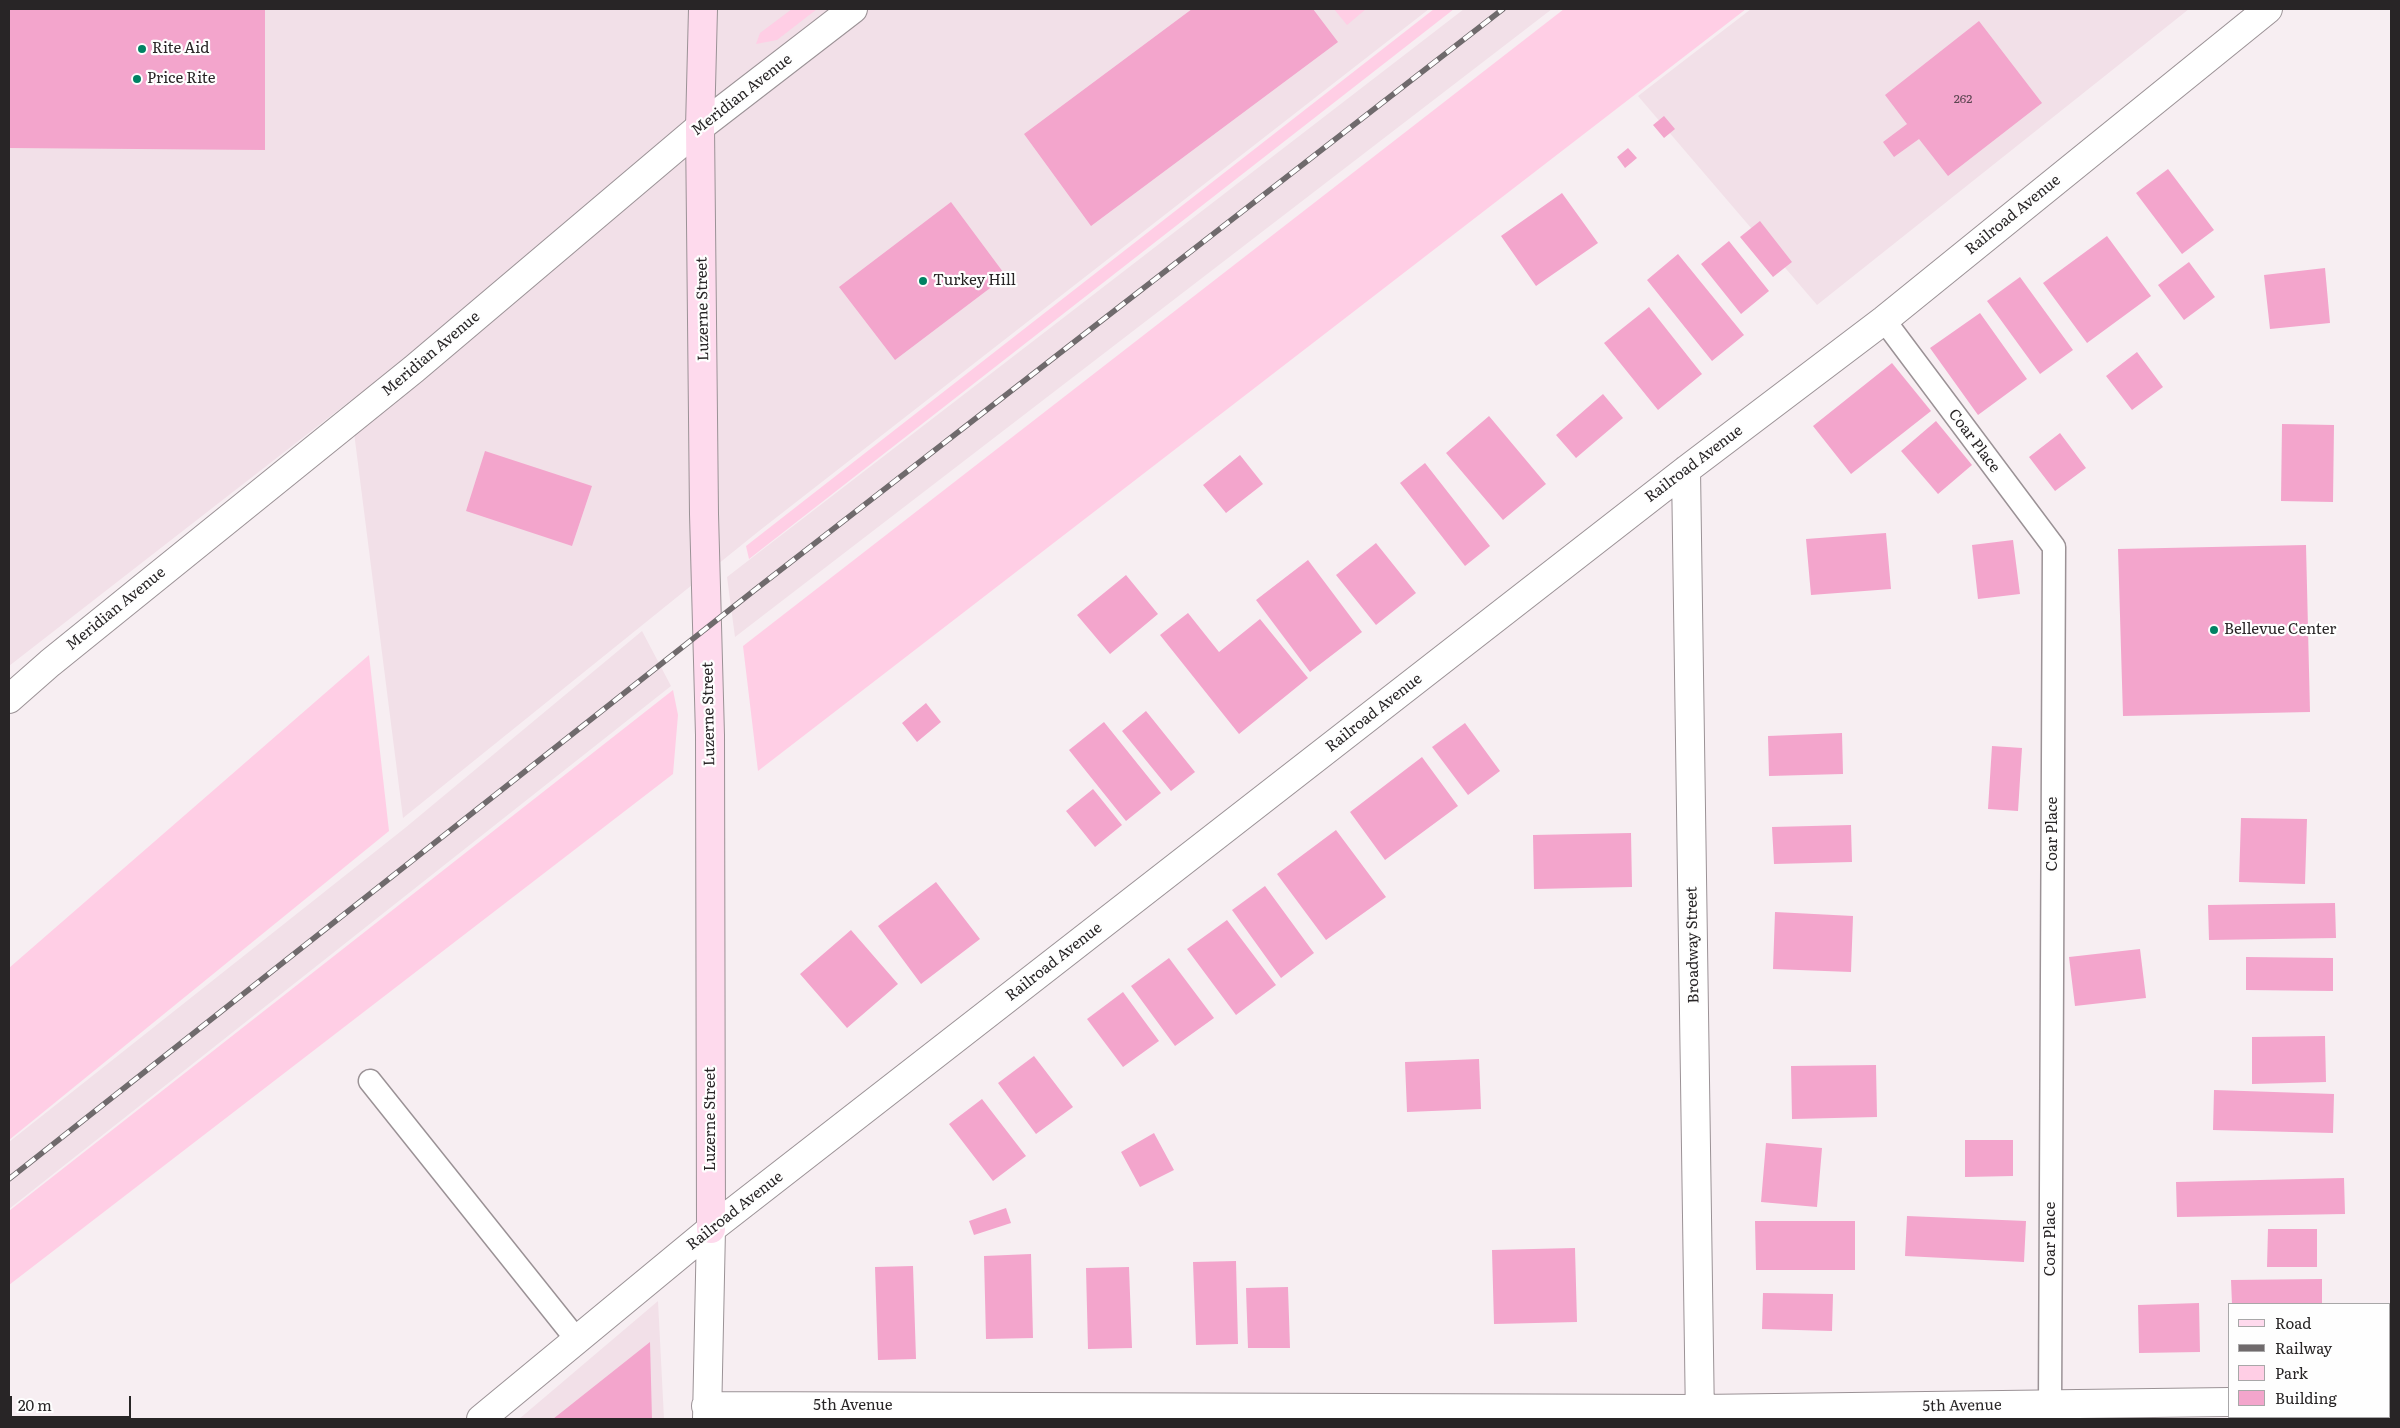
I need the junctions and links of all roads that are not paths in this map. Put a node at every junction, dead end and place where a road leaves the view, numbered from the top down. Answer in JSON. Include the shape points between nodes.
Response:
{"nodes":[{"id":1,"x":703,"y":9,"type":"edge"},
{"id":2,"x":853,"y":9,"type":"edge"},
{"id":3,"x":2268,"y":9,"type":"edge"},
{"id":4,"x":700,"y":127,"type":"junction"},
{"id":5,"x":1884,"y":320,"type":"junction"},
{"id":6,"x":1686,"y":470,"type":"junction"},
{"id":7,"x":9,"y":700,"type":"edge"},
{"id":8,"x":370,"y":1081,"type":"dead end"},
{"id":9,"x":711,"y":1229,"type":"junction"},
{"id":10,"x":577,"y":1340,"type":"junction"},
{"id":11,"x":2228,"y":1402,"type":"edge"},
{"id":12,"x":2050,"y":1404,"type":"junction"},
{"id":13,"x":706,"y":1412,"type":"edge"},
{"id":14,"x":1700,"y":1414,"type":"edge"},
{"id":15,"x":482,"y":1419,"type":"edge"}],
"edges":[{"from":1,"to":4,"type":"street","name":"Luzerne Street"},
{"from":2,"to":4,"type":"street","name":"Meridian Avenue"},
{"from":3,"to":5,"type":"street","name":"Railroad Avenue"},
{"from":4,"to":7,"type":"street","name":"Meridian Avenue","via":[[414,369],[50,663]]},
{"from":4,"to":9,"type":"street","name":"Luzerne Street","via":[[710,745]]},
{"from":5,"to":6,"type":"street","name":"Railroad Avenue"},
{"from":5,"to":12,"type":"lane","name":"Coar Place","via":[[2054,547]]},
{"from":6,"to":9,"type":"street","name":"Railroad Avenue"},
{"from":6,"to":14,"type":"street","name":"Broadway Street"},
{"from":8,"to":10,"type":"lane"},
{"from":9,"to":10,"type":"street","name":"Railroad Avenue"},
{"from":9,"to":13,"type":"street","name":"Luzerne Street"},
{"from":10,"to":15,"type":"street","name":"Railroad Avenue"},
{"from":11,"to":12,"type":"street","name":"5th Avenue"},
{"from":12,"to":14,"type":"street","name":"5th Avenue"},
{"from":13,"to":14,"type":"street","name":"5th Avenue"}]}
